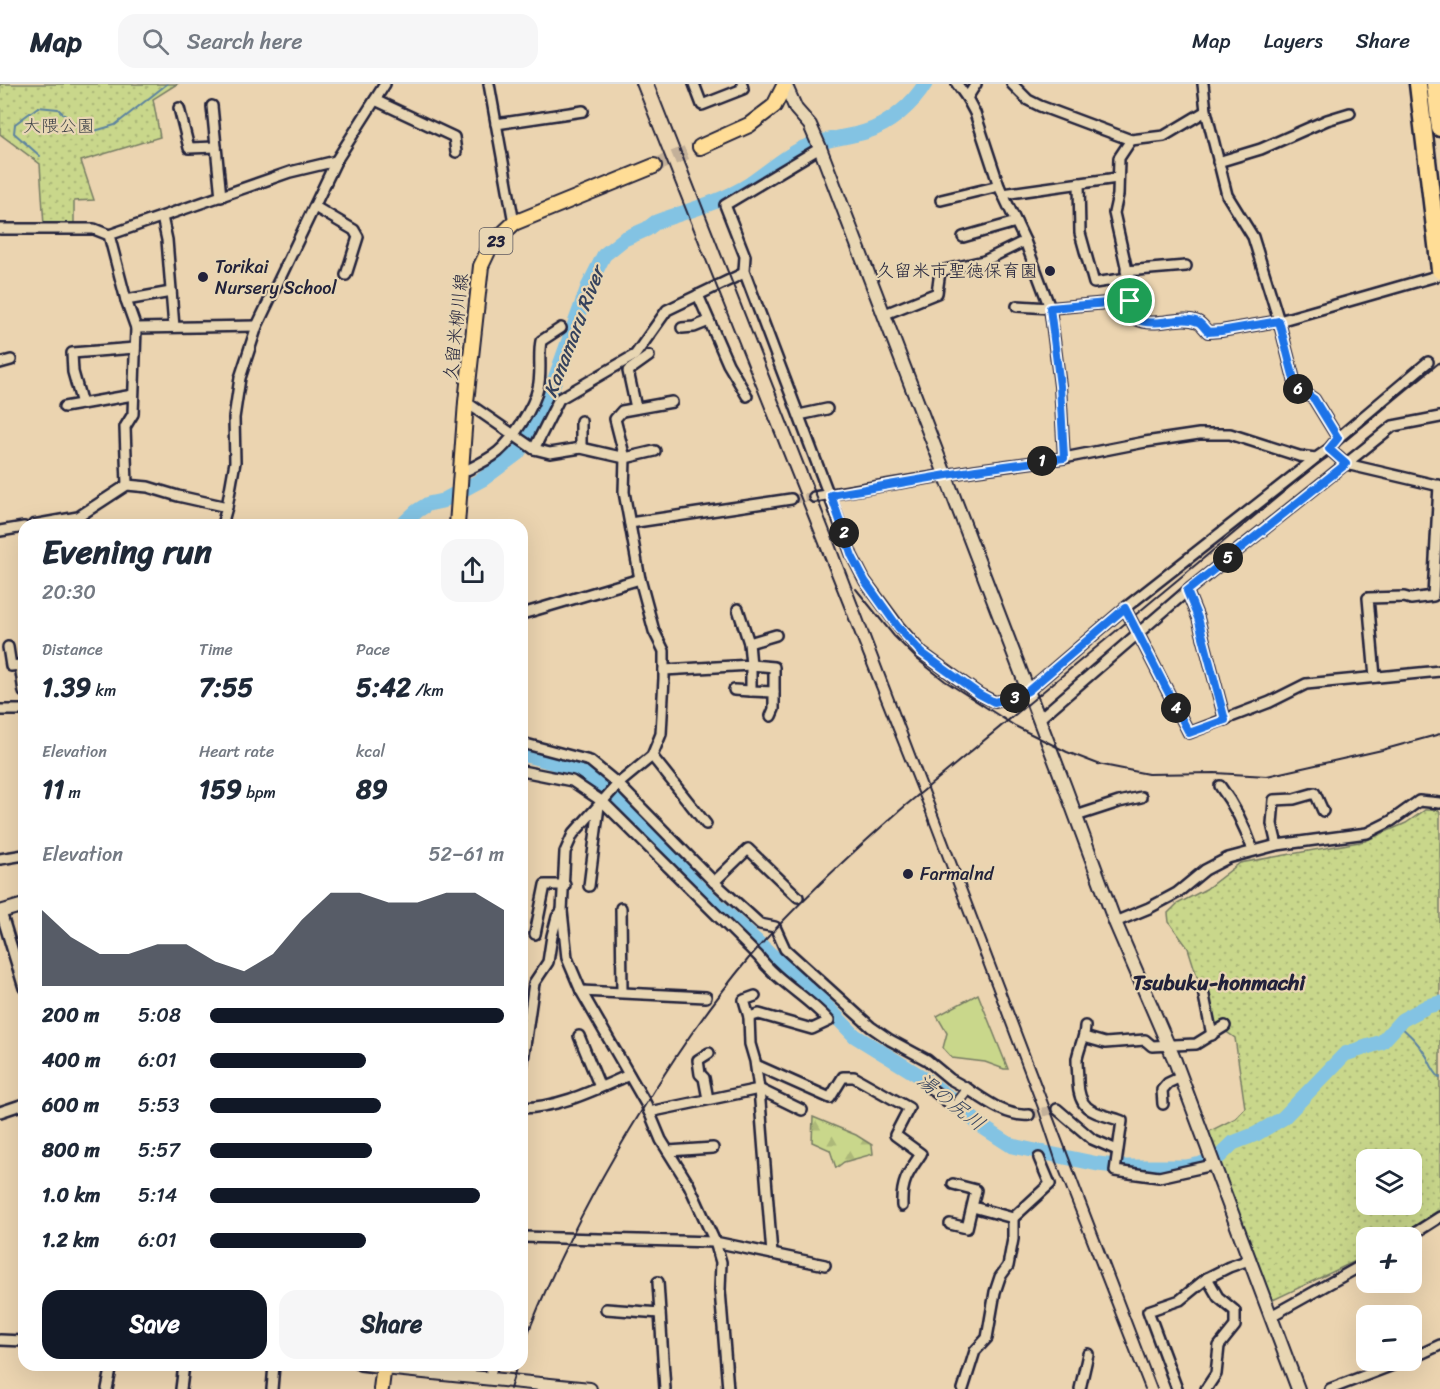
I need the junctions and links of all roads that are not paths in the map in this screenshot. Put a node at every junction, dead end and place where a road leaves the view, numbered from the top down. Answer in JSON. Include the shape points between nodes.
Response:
{"nodes":[{"id":1,"x":385,"y":84,"type":"edge"},
{"id":2,"x":489,"y":84,"type":"edge"},
{"id":3,"x":694,"y":84,"type":"edge"},
{"id":4,"x":742,"y":84,"type":"edge"},
{"id":5,"x":785,"y":84,"type":"edge"},
{"id":6,"x":957,"y":84,"type":"edge"},
{"id":7,"x":976,"y":84,"type":"edge"},
{"id":8,"x":1012,"y":84,"type":"edge"},
{"id":9,"x":1203,"y":84,"type":"edge"},
{"id":10,"x":1419,"y":84,"type":"edge"},
{"id":11,"x":1435,"y":84,"type":"edge"},
{"id":12,"x":967,"y":98,"type":"junction"},
{"id":13,"x":375,"y":100,"type":"junction"},
{"id":14,"x":212,"y":106,"type":"dead end"},
{"id":15,"x":179,"y":108,"type":"dead end"},
{"id":16,"x":583,"y":111,"type":"dead end"},
{"id":17,"x":1206,"y":111,"type":"junction"},
{"id":18,"x":1350,"y":113,"type":"dead end"},
{"id":19,"x":496,"y":124,"type":"junction"},
{"id":20,"x":1440,"y":128,"type":"edge"},
{"id":21,"x":1131,"y":140,"type":"junction"},
{"id":22,"x":216,"y":147,"type":"junction"},
{"id":23,"x":700,"y":147,"type":"tunnel mouth"},
{"id":24,"x":820,"y":148,"type":"junction"},
{"id":25,"x":456,"y":152,"type":"dead end"},
{"id":26,"x":336,"y":161,"type":"junction"},
{"id":27,"x":1218,"y":162,"type":"junction"},
{"id":28,"x":654,"y":166,"type":"tunnel mouth"},
{"id":29,"x":1117,"y":178,"type":"junction"},
{"id":30,"x":1079,"y":183,"type":"junction"},
{"id":31,"x":1001,"y":190,"type":"junction"},
{"id":32,"x":221,"y":196,"type":"junction"},
{"id":33,"x":941,"y":200,"type":"dead end"},
{"id":34,"x":315,"y":207,"type":"junction"},
{"id":35,"x":162,"y":217,"type":"junction"},
{"id":36,"x":1016,"y":222,"type":"junction"},
{"id":37,"x":514,"y":223,"type":"junction"},
{"id":38,"x":0,"y":229,"type":"edge"},
{"id":39,"x":109,"y":235,"type":"junction"},
{"id":40,"x":963,"y":237,"type":"dead end"},
{"id":41,"x":1025,"y":240,"type":"junction"},
{"id":42,"x":1186,"y":266,"type":"dead end"},
{"id":43,"x":1440,"y":270,"type":"edge"},
{"id":44,"x":744,"y":273,"type":"junction"},
{"id":45,"x":346,"y":275,"type":"dead end"},
{"id":46,"x":1127,"y":275,"type":"junction"},
{"id":47,"x":1440,"y":275,"type":"edge"},
{"id":48,"x":171,"y":292,"type":"junction"},
{"id":49,"x":698,"y":295,"type":"junction"},
{"id":50,"x":126,"y":300,"type":"junction"},
{"id":51,"x":1130,"y":301,"type":"junction"},
{"id":52,"x":1017,"y":306,"type":"dead end"},
{"id":53,"x":1050,"y":308,"type":"junction"},
{"id":54,"x":885,"y":314,"type":"junction"},
{"id":55,"x":710,"y":321,"type":"junction"},
{"id":56,"x":1279,"y":321,"type":"junction"},
{"id":57,"x":257,"y":326,"type":"junction"},
{"id":58,"x":174,"y":327,"type":"junction"},
{"id":59,"x":136,"y":328,"type":"junction"},
{"id":60,"x":561,"y":328,"type":"dead end"},
{"id":61,"x":682,"y":328,"type":"dead end"},
{"id":62,"x":135,"y":348,"type":"junction"},
{"id":63,"x":649,"y":356,"type":"dead end"},
{"id":64,"x":11,"y":360,"type":"dead end"},
{"id":65,"x":1428,"y":362,"type":"dead end"},
{"id":66,"x":0,"y":363,"type":"edge"},
{"id":67,"x":133,"y":395,"type":"junction"},
{"id":68,"x":747,"y":396,"type":"dead end"},
{"id":69,"x":466,"y":402,"type":"junction"},
{"id":70,"x":672,"y":402,"type":"dead end"},
{"id":71,"x":82,"y":404,"type":"junction"},
{"id":72,"x":64,"y":407,"type":"dead end"},
{"id":73,"x":636,"y":408,"type":"junction"},
{"id":74,"x":826,"y":409,"type":"dead end"},
{"id":75,"x":800,"y":415,"type":"junction"},
{"id":76,"x":1440,"y":417,"type":"edge"},
{"id":77,"x":581,"y":421,"type":"dead end"},
{"id":78,"x":513,"y":435,"type":"junction"},
{"id":79,"x":1338,"y":438,"type":"junction"},
{"id":80,"x":580,"y":447,"type":"junction"},
{"id":81,"x":534,"y":449,"type":"junction"},
{"id":82,"x":1329,"y":449,"type":"junction"},
{"id":83,"x":655,"y":451,"type":"dead end"},
{"id":84,"x":625,"y":458,"type":"junction"},
{"id":85,"x":1064,"y":458,"type":"junction"},
{"id":86,"x":1316,"y":458,"type":"junction"},
{"id":87,"x":1346,"y":464,"type":"junction"},
{"id":88,"x":461,"y":472,"type":"junction"},
{"id":89,"x":946,"y":475,"type":"junction"},
{"id":90,"x":127,"y":486,"type":"junction"},
{"id":91,"x":1439,"y":486,"type":"edge"},
{"id":92,"x":831,"y":495,"type":"junction"},
{"id":93,"x":814,"y":497,"type":"tunnel mouth"},
{"id":94,"x":791,"y":499,"type":"tunnel mouth"},
{"id":95,"x":227,"y":507,"type":"junction"},
{"id":96,"x":79,"y":519,"type":"edge"},
{"id":97,"x":224,"y":519,"type":"edge"},
{"id":98,"x":457,"y":519,"type":"edge"},
{"id":99,"x":630,"y":523,"type":"junction"},
{"id":100,"x":18,"y":528,"type":"edge"},
{"id":101,"x":0,"y":531,"type":"edge"},
{"id":102,"x":639,"y":579,"type":"junction"},
{"id":103,"x":1187,"y":591,"type":"junction"},
{"id":104,"x":1125,"y":608,"type":"junction"},
{"id":105,"x":738,"y":609,"type":"dead end"},
{"id":106,"x":528,"y":612,"type":"edge"},
{"id":107,"x":1138,"y":634,"type":"junction"},
{"id":108,"x":776,"y":635,"type":"dead end"},
{"id":109,"x":749,"y":643,"type":"junction"},
{"id":110,"x":8,"y":647,"type":"dead end"},
{"id":111,"x":18,"y":665,"type":"edge"},
{"id":112,"x":751,"y":665,"type":"junction"},
{"id":113,"x":664,"y":670,"type":"junction"},
{"id":114,"x":1440,"y":671,"type":"edge"},
{"id":115,"x":1375,"y":678,"type":"junction"},
{"id":116,"x":734,"y":690,"type":"dead end"},
{"id":117,"x":751,"y":691,"type":"junction"},
{"id":118,"x":1028,"y":691,"type":"junction"},
{"id":119,"x":774,"y":692,"type":"junction"},
{"id":120,"x":0,"y":710,"type":"edge"},
{"id":121,"x":18,"y":710,"type":"edge"},
{"id":122,"x":771,"y":716,"type":"dead end"},
{"id":123,"x":1039,"y":719,"type":"junction"},
{"id":124,"x":1225,"y":720,"type":"junction"},
{"id":125,"x":528,"y":745,"type":"edge"},
{"id":126,"x":652,"y":756,"type":"junction"},
{"id":127,"x":528,"y":772,"type":"edge"},
{"id":128,"x":618,"y":784,"type":"junction"},
{"id":129,"x":1220,"y":786,"type":"dead end"},
{"id":130,"x":1141,"y":797,"type":"dead end"},
{"id":131,"x":1440,"y":803,"type":"edge"},
{"id":132,"x":601,"y":804,"type":"junction"},
{"id":133,"x":1323,"y":811,"type":"dead end"},
{"id":134,"x":1076,"y":816,"type":"junction"},
{"id":135,"x":706,"y":824,"type":"dead end"},
{"id":136,"x":1277,"y":845,"type":"junction"},
{"id":137,"x":1253,"y":850,"type":"junction"},
{"id":138,"x":18,"y":856,"type":"edge"},
{"id":139,"x":0,"y":859,"type":"edge"},
{"id":140,"x":714,"y":882,"type":"junction"},
{"id":141,"x":565,"y":885,"type":"junction"},
{"id":142,"x":589,"y":886,"type":"dead end"},
{"id":143,"x":798,"y":897,"type":"dead end"},
{"id":144,"x":18,"y":907,"type":"edge"},
{"id":145,"x":621,"y":908,"type":"dead end"},
{"id":146,"x":562,"y":910,"type":"junction"},
{"id":147,"x":1,"y":912,"type":"edge"},
{"id":148,"x":1115,"y":922,"type":"junction"},
{"id":149,"x":535,"y":934,"type":"dead end"},
{"id":150,"x":18,"y":967,"type":"edge"},
{"id":151,"x":1202,"y":986,"type":"dead end"},
{"id":152,"x":581,"y":991,"type":"junction"},
{"id":153,"x":622,"y":991,"type":"junction"},
{"id":154,"x":755,"y":996,"type":"dead end"},
{"id":155,"x":706,"y":997,"type":"dead end"},
{"id":156,"x":749,"y":1017,"type":"junction"},
{"id":157,"x":528,"y":1025,"type":"edge"},
{"id":158,"x":1225,"y":1026,"type":"dead end"},
{"id":159,"x":1212,"y":1035,"type":"junction"},
{"id":160,"x":579,"y":1036,"type":"dead end"},
{"id":161,"x":1168,"y":1045,"type":"junction"},
{"id":162,"x":709,"y":1053,"type":"dead end"},
{"id":163,"x":756,"y":1065,"type":"junction"},
{"id":164,"x":629,"y":1075,"type":"junction"},
{"id":165,"x":1181,"y":1077,"type":"junction"},
{"id":166,"x":929,"y":1087,"type":"dead end"},
{"id":167,"x":600,"y":1088,"type":"junction"},
{"id":168,"x":759,"y":1089,"type":"junction"},
{"id":169,"x":968,"y":1089,"type":"junction"},
{"id":170,"x":708,"y":1100,"type":"junction"},
{"id":171,"x":1163,"y":1104,"type":"dead end"},
{"id":172,"x":18,"y":1106,"type":"edge"},
{"id":173,"x":528,"y":1108,"type":"edge"},
{"id":174,"x":1057,"y":1109,"type":"dead end"},
{"id":175,"x":802,"y":1110,"type":"dead end"},
{"id":176,"x":0,"y":1112,"type":"edge"},
{"id":177,"x":649,"y":1112,"type":"junction"},
{"id":178,"x":1029,"y":1115,"type":"tunnel mouth"},
{"id":179,"x":713,"y":1148,"type":"dead end"},
{"id":180,"x":1117,"y":1150,"type":"junction"},
{"id":181,"x":668,"y":1151,"type":"junction"},
{"id":182,"x":1039,"y":1158,"type":"dead end"},
{"id":183,"x":1213,"y":1165,"type":"junction"},
{"id":184,"x":953,"y":1184,"type":"dead end"},
{"id":185,"x":902,"y":1206,"type":"dead end"},
{"id":186,"x":973,"y":1207,"type":"junction"},
{"id":187,"x":1440,"y":1217,"type":"edge"},
{"id":188,"x":1013,"y":1218,"type":"junction"},
{"id":189,"x":950,"y":1224,"type":"dead end"},
{"id":190,"x":1422,"y":1228,"type":"edge"},
{"id":191,"x":528,"y":1237,"type":"edge"},
{"id":192,"x":716,"y":1242,"type":"junction"},
{"id":193,"x":772,"y":1254,"type":"junction"},
{"id":194,"x":1249,"y":1260,"type":"junction"},
{"id":195,"x":825,"y":1265,"type":"dead end"},
{"id":196,"x":1356,"y":1269,"type":"edge"},
{"id":197,"x":1208,"y":1278,"type":"junction"},
{"id":198,"x":658,"y":1282,"type":"dead end"},
{"id":199,"x":606,"y":1309,"type":"dead end"},
{"id":200,"x":660,"y":1314,"type":"junction"},
{"id":201,"x":1271,"y":1316,"type":"junction"},
{"id":202,"x":0,"y":1340,"type":"edge"},
{"id":203,"x":18,"y":1341,"type":"edge"},
{"id":204,"x":1440,"y":1345,"type":"edge"},
{"id":205,"x":1422,"y":1353,"type":"edge"},
{"id":206,"x":1088,"y":1354,"type":"dead end"},
{"id":207,"x":111,"y":1371,"type":"edge"},
{"id":208,"x":183,"y":1371,"type":"edge"},
{"id":209,"x":274,"y":1371,"type":"edge"},
{"id":210,"x":383,"y":1371,"type":"edge"},
{"id":211,"x":413,"y":1371,"type":"edge"},
{"id":212,"x":1377,"y":1371,"type":"edge"},
{"id":213,"x":493,"y":1382,"type":"edge"},
{"id":214,"x":539,"y":1386,"type":"edge"},
{"id":215,"x":107,"y":1389,"type":"edge"},
{"id":216,"x":181,"y":1389,"type":"edge"},
{"id":217,"x":272,"y":1389,"type":"edge"},
{"id":218,"x":381,"y":1389,"type":"edge"},
{"id":219,"x":590,"y":1389,"type":"edge"},
{"id":220,"x":665,"y":1389,"type":"edge"},
{"id":221,"x":728,"y":1389,"type":"edge"},
{"id":222,"x":963,"y":1389,"type":"edge"},
{"id":223,"x":1080,"y":1389,"type":"edge"},
{"id":224,"x":1177,"y":1389,"type":"edge"},
{"id":225,"x":1206,"y":1389,"type":"edge"},
{"id":226,"x":1298,"y":1389,"type":"edge"},
{"id":227,"x":1330,"y":1389,"type":"edge"}],
"edges":[{"from":1,"to":13,"type":"street"},
{"from":2,"to":19,"type":"street"},
{"from":3,"to":4,"type":"street","via":[[702,105],[743,89]]},
{"from":5,"to":23,"type":"main road","via":[[774,106],[748,125]]},
{"from":5,"to":24,"type":"street"},
{"from":6,"to":12,"type":"street"},
{"from":7,"to":12,"type":"street"},
{"from":8,"to":21,"type":"street","via":[[1040,106]]},
{"from":9,"to":17,"type":"street"},
{"from":10,"to":43,"type":"highway"},
{"from":11,"to":20,"type":"highway"},
{"from":12,"to":31,"type":"street"},
{"from":13,"to":25,"type":"street","via":[[454,136]]},
{"from":13,"to":26,"type":"street"},
{"from":14,"to":22,"type":"street"},
{"from":15,"to":22,"type":"street","via":[[189,148]]},
{"from":16,"to":19,"type":"street"},
{"from":17,"to":21,"type":"street","via":[[1164,136]]},
{"from":17,"to":27,"type":"street"},
{"from":18,"to":27,"type":"street"},
{"from":19,"to":37,"type":"street"},
{"from":21,"to":29,"type":"street","via":[[1119,158]]},
{"from":22,"to":32,"type":"street"},
{"from":24,"to":44,"type":"street","via":[[725,205],[744,256]]},
{"from":24,"to":54,"type":"street"},
{"from":26,"to":32,"type":"street"},
{"from":26,"to":34,"type":"street"},
{"from":27,"to":56,"type":"street","via":[[1227,195],[1253,237]]},
{"from":28,"to":37,"type":"main road","name":"久留米柳川線","number":"23"},
{"from":29,"to":30,"type":"street"},
{"from":29,"to":46,"type":"street","via":[[1114,213]]},
{"from":30,"to":31,"type":"street"},
{"from":30,"to":46,"type":"street","via":[[1080,233],[1094,283]]},
{"from":31,"to":33,"type":"street"},
{"from":31,"to":36,"type":"street"},
{"from":32,"to":35,"type":"street"},
{"from":34,"to":45,"type":"street","via":[[354,230],[358,237]]},
{"from":34,"to":57,"type":"street"},
{"from":35,"to":39,"type":"street"},
{"from":35,"to":48,"type":"street"},
{"from":36,"to":40,"type":"street"},
{"from":36,"to":41,"type":"street"},
{"from":37,"to":69,"type":"main road","name":"久留米柳川線","number":"23","via":[[491,245],[481,266]]},
{"from":38,"to":39,"type":"street","via":[[94,229]]},
{"from":39,"to":50,"type":"street"},
{"from":41,"to":53,"type":"street"},
{"from":41,"to":54,"type":"street","via":[[984,261],[940,271],[937,293]]},
{"from":42,"to":46,"type":"street"},
{"from":44,"to":49,"type":"street"},
{"from":44,"to":75,"type":"street"},
{"from":46,"to":51,"type":"street"},
{"from":47,"to":56,"type":"street"},
{"from":48,"to":50,"type":"street"},
{"from":48,"to":58,"type":"street"},
{"from":49,"to":55,"type":"street"},
{"from":49,"to":81,"type":"street","via":[[668,310],[635,355],[559,399]]},
{"from":50,"to":59,"type":"street"},
{"from":51,"to":53,"type":"street"},
{"from":51,"to":56,"type":"street","via":[[1136,319],[1145,323],[1198,322],[1208,332]]},
{"from":52,"to":53,"type":"street"},
{"from":53,"to":85,"type":"street"},
{"from":54,"to":89,"type":"street"},
{"from":55,"to":61,"type":"street"},
{"from":55,"to":68,"type":"street"},
{"from":56,"to":79,"type":"street","via":[[1296,387],[1314,399]]},
{"from":57,"to":58,"type":"street"},
{"from":57,"to":95,"type":"street","via":[[240,378],[234,418],[235,462]]},
{"from":58,"to":59,"type":"street"},
{"from":59,"to":62,"type":"street"},
{"from":60,"to":78,"type":"street","via":[[541,341],[538,388]]},
{"from":62,"to":67,"type":"street"},
{"from":62,"to":71,"type":"street","via":[[72,353]]},
{"from":63,"to":73,"type":"street","via":[[628,371]]},
{"from":64,"to":66,"type":"street"},
{"from":65,"to":79,"type":"street"},
{"from":67,"to":71,"type":"street"},
{"from":67,"to":90,"type":"street","via":[[133,414],[125,427]]},
{"from":69,"to":78,"type":"street"},
{"from":69,"to":88,"type":"main road","name":"久留米柳川線","number":"23"},
{"from":70,"to":73,"type":"street"},
{"from":71,"to":72,"type":"street"},
{"from":73,"to":84,"type":"street","via":[[621,411],[615,419]]},
{"from":74,"to":75,"type":"street"},
{"from":75,"to":92,"type":"street"},
{"from":76,"to":87,"type":"street","via":[[1393,426]]},
{"from":77,"to":80,"type":"street"},
{"from":78,"to":81,"type":"street"},
{"from":78,"to":88,"type":"street","via":[[498,451]]},
{"from":79,"to":82,"type":"street"},
{"from":80,"to":81,"type":"street","via":[[550,453]]},
{"from":80,"to":84,"type":"street"},
{"from":82,"to":86,"type":"street"},
{"from":82,"to":87,"type":"street"},
{"from":83,"to":84,"type":"street"},
{"from":84,"to":99,"type":"street","via":[[624,492]]},
{"from":85,"to":86,"type":"street","via":[[1199,434],[1230,434]]},
{"from":85,"to":89,"type":"street"},
{"from":86,"to":104,"type":"street"},
{"from":87,"to":91,"type":"street"},
{"from":87,"to":103,"type":"street"},
{"from":88,"to":98,"type":"main road","name":"久留米柳川線","number":"23"},
{"from":89,"to":92,"type":"street"},
{"from":89,"to":118,"type":"street"},
{"from":90,"to":95,"type":"street","via":[[148,487]]},
{"from":90,"to":96,"type":"street"},
{"from":91,"to":115,"type":"street","via":[[1433,596],[1368,598]]},
{"from":92,"to":93,"type":"street"},
{"from":92,"to":118,"type":"street","via":[[865,581],[922,653],[994,702]]},
{"from":94,"to":99,"type":"street"},
{"from":95,"to":97,"type":"street"},
{"from":99,"to":102,"type":"street"},
{"from":100,"to":101,"type":"street"},
{"from":102,"to":106,"type":"street"},
{"from":102,"to":113,"type":"street","via":[[664,651]]},
{"from":103,"to":107,"type":"street"},
{"from":103,"to":124,"type":"street"},
{"from":104,"to":107,"type":"street"},
{"from":104,"to":118,"type":"street"},
{"from":105,"to":109,"type":"street"},
{"from":107,"to":123,"type":"street"},
{"from":107,"to":124,"type":"street","via":[[1189,733]]},
{"from":108,"to":109,"type":"street"},
{"from":109,"to":112,"type":"street"},
{"from":110,"to":111,"type":"street","via":[[11,666]]},
{"from":112,"to":113,"type":"street"},
{"from":112,"to":117,"type":"street"},
{"from":112,"to":119,"type":"street","via":[[774,667]]},
{"from":113,"to":126,"type":"street","via":[[661,734]]},
{"from":114,"to":115,"type":"street"},
{"from":115,"to":124,"type":"street","via":[[1306,684]]},
{"from":116,"to":117,"type":"street"},
{"from":117,"to":119,"type":"street"},
{"from":118,"to":123,"type":"street"},
{"from":119,"to":122,"type":"street"},
{"from":120,"to":121,"type":"street"},
{"from":123,"to":134,"type":"street"},
{"from":125,"to":128,"type":"street","via":[[590,761]]},
{"from":126,"to":128,"type":"street"},
{"from":126,"to":135,"type":"street"},
{"from":127,"to":132,"type":"street","via":[[572,782]]},
{"from":128,"to":132,"type":"street"},
{"from":128,"to":140,"type":"street"},
{"from":129,"to":137,"type":"street","via":[[1232,802]]},
{"from":130,"to":134,"type":"street"},
{"from":131,"to":136,"type":"street","via":[[1419,801],[1367,833]]},
{"from":132,"to":141,"type":"street","via":[[573,834],[565,852]]},
{"from":132,"to":142,"type":"street"},
{"from":132,"to":156,"type":"street","via":[[768,969],[816,1006],[829,1022],[812,1029],[759,1014]]},
{"from":133,"to":136,"type":"street","via":[[1315,793],[1274,800],[1272,824]]},
{"from":134,"to":148,"type":"street"},
{"from":136,"to":137,"type":"street"},
{"from":137,"to":148,"type":"street","via":[[1204,870],[1177,893]]},
{"from":138,"to":139,"type":"street"},
{"from":140,"to":143,"type":"street","via":[[748,849]]},
{"from":140,"to":169,"type":"street","via":[[760,924],[775,927],[785,949],[871,1026]]},
{"from":141,"to":146,"type":"street"},
{"from":141,"to":149,"type":"street","via":[[545,885]]},
{"from":144,"to":147,"type":"street"},
{"from":145,"to":153,"type":"street"},
{"from":146,"to":152,"type":"street","via":[[567,957]]},
{"from":146,"to":157,"type":"street","via":[[557,917],[548,962],[534,983]]},
{"from":147,"to":150,"type":"street"},
{"from":148,"to":161,"type":"street"},
{"from":151,"to":159,"type":"street"},
{"from":152,"to":153,"type":"street"},
{"from":152,"to":164,"type":"street"},
{"from":153,"to":155,"type":"street"},
{"from":154,"to":156,"type":"street","via":[[744,1000]]},
{"from":156,"to":163,"type":"street"},
{"from":158,"to":159,"type":"street"},
{"from":159,"to":161,"type":"street","via":[[1196,1044]]},
{"from":160,"to":167,"type":"street"},
{"from":161,"to":165,"type":"street"},
{"from":161,"to":180,"type":"street","via":[[1152,1046],[1145,1040],[1134,1039],[1105,1042],[1084,1032],[1077,1058],[1080,1101],[1088,1109],[1122,1121]]},
{"from":162,"to":170,"type":"street","via":[[698,1060]]},
{"from":163,"to":168,"type":"street"},
{"from":163,"to":185,"type":"street","via":[[830,1098],[843,1077],[854,1077],[909,1108],[895,1135],[921,1154],[905,1177]]},
{"from":164,"to":167,"type":"street"},
{"from":164,"to":177,"type":"street"},
{"from":165,"to":171,"type":"street","via":[[1162,1090]]},
{"from":165,"to":183,"type":"street"},
{"from":166,"to":169,"type":"street","via":[[954,1107]]},
{"from":167,"to":173,"type":"street","via":[[567,1101]]},
{"from":168,"to":170,"type":"street"},
{"from":168,"to":175,"type":"street"},
{"from":168,"to":193,"type":"street"},
{"from":169,"to":178,"type":"street","via":[[995,1106],[1019,1116]]},
{"from":170,"to":177,"type":"street"},
{"from":172,"to":176,"type":"street"},
{"from":174,"to":180,"type":"street","via":[[1092,1139]]},
{"from":177,"to":181,"type":"street"},
{"from":179,"to":181,"type":"street"},
{"from":180,"to":183,"type":"street","via":[[1115,1171],[1159,1177]]},
{"from":181,"to":192,"type":"street"},
{"from":182,"to":188,"type":"street","via":[[1050,1184]]},
{"from":183,"to":194,"type":"street"},
{"from":184,"to":186,"type":"street","via":[[976,1190]]},
{"from":186,"to":188,"type":"street"},
{"from":186,"to":189,"type":"street","via":[[967,1228]]},
{"from":187,"to":190,"type":"street"},
{"from":188,"to":222,"type":"street","via":[[1008,1266],[995,1292],[987,1338],[975,1352]]},
{"from":191,"to":192,"type":"street"},
{"from":192,"to":193,"type":"street"},
{"from":192,"to":221,"type":"street","via":[[721,1262]]},
{"from":193,"to":195,"type":"street"},
{"from":194,"to":197,"type":"street"},
{"from":194,"to":201,"type":"street"},
{"from":196,"to":201,"type":"street"},
{"from":197,"to":224,"type":"street","via":[[1179,1300],[1148,1311]]},
{"from":197,"to":225,"type":"street","via":[[1218,1297],[1235,1311],[1235,1326],[1219,1346],[1216,1374]]},
{"from":198,"to":200,"type":"street"},
{"from":199,"to":200,"type":"street"},
{"from":200,"to":220,"type":"street"},
{"from":201,"to":226,"type":"street"},
{"from":202,"to":203,"type":"street"},
{"from":204,"to":205,"type":"street"},
{"from":206,"to":223,"type":"street"},
{"from":207,"to":215,"type":"street"},
{"from":208,"to":216,"type":"street"},
{"from":209,"to":217,"type":"street"},
{"from":210,"to":218,"type":"main road"},
{"from":211,"to":213,"type":"street"},
{"from":212,"to":227,"type":"street"},
{"from":213,"to":214,"type":"street"},
{"from":214,"to":219,"type":"street"}]}
